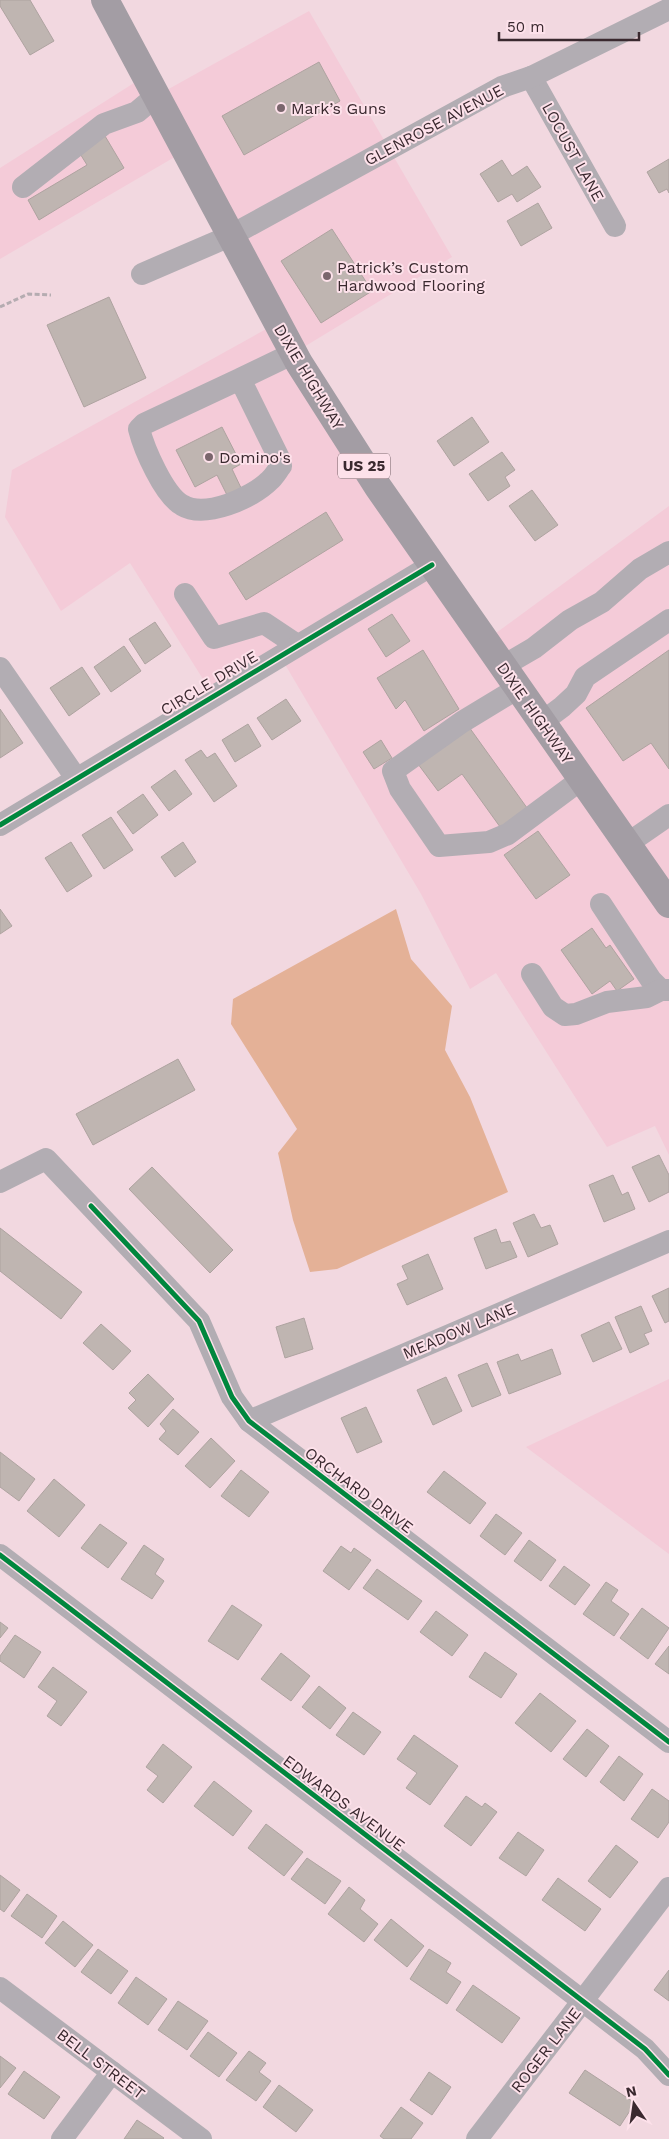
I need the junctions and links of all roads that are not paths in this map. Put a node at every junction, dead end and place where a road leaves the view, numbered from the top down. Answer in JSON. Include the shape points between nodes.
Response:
{"nodes":[{"id":1,"x":105,"y":0,"type":"edge"},
{"id":2,"x":669,"y":9,"type":"edge"},
{"id":3,"x":531,"y":77,"type":"junction"},
{"id":4,"x":156,"y":96,"type":"junction"},
{"id":5,"x":23,"y":187,"type":"dead end"},
{"id":6,"x":615,"y":226,"type":"dead end"},
{"id":7,"x":230,"y":236,"type":"junction"},
{"id":8,"x":142,"y":274,"type":"dead end"},
{"id":9,"x":294,"y":353,"type":"junction"},
{"id":10,"x":240,"y":379,"type":"junction"},
{"id":11,"x":669,"y":552,"type":"edge"},
{"id":12,"x":432,"y":565,"type":"junction"},
{"id":13,"x":185,"y":594,"type":"dead end"},
{"id":14,"x":669,"y":620,"type":"edge"},
{"id":15,"x":297,"y":646,"type":"junction"},
{"id":16,"x":0,"y":668,"type":"edge"},
{"id":17,"x":510,"y":677,"type":"junction"},
{"id":18,"x":542,"y":722,"type":"junction"},
{"id":19,"x":76,"y":778,"type":"junction"},
{"id":20,"x":582,"y":779,"type":"junction"},
{"id":21,"x":669,"y":815,"type":"edge"},
{"id":22,"x":0,"y":825,"type":"edge"},
{"id":23,"x":627,"y":844,"type":"junction"},
{"id":24,"x":601,"y":904,"type":"dead end"},
{"id":25,"x":669,"y":904,"type":"edge"},
{"id":26,"x":532,"y":974,"type":"dead end"},
{"id":27,"x":665,"y":990,"type":"edge"},
{"id":28,"x":0,"y":1182,"type":"edge"},
{"id":29,"x":669,"y":1241,"type":"edge"},
{"id":30,"x":249,"y":1421,"type":"junction"},
{"id":31,"x":0,"y":1555,"type":"edge"},
{"id":32,"x":669,"y":1742,"type":"edge"},
{"id":33,"x":669,"y":1888,"type":"edge"},
{"id":34,"x":0,"y":1988,"type":"edge"},
{"id":35,"x":584,"y":2002,"type":"junction"},
{"id":36,"x":112,"y":2072,"type":"junction"},
{"id":37,"x":669,"y":2075,"type":"edge"},
{"id":38,"x":62,"y":2139,"type":"edge"},
{"id":39,"x":201,"y":2139,"type":"edge"},
{"id":40,"x":477,"y":2139,"type":"edge"}],
"edges":[{"from":1,"to":4,"type":"main road","name":"DIXIE HIGHWAY","number":"US 25"},
{"from":2,"to":3,"type":"street","name":"GLENROSE AVENUE"},
{"from":3,"to":6,"type":"street","name":"LOCUST LANE"},
{"from":3,"to":7,"type":"street","name":"GLENROSE AVENUE","via":[[502,87]]},
{"from":4,"to":5,"type":"street","via":[[137,112],[104,124]]},
{"from":4,"to":7,"type":"main road","name":"DIXIE HIGHWAY","number":"US 25"},
{"from":7,"to":8,"type":"street","name":"GLENROSE AVENUE"},
{"from":7,"to":9,"type":"main road","name":"DIXIE HIGHWAY","number":"US 25"},
{"from":9,"to":10,"type":"street"},
{"from":9,"to":12,"type":"main road","name":"DIXIE HIGHWAY","number":"US 25","via":[[363,464]]},
{"from":10,"to":10,"type":"street","via":[[281,466],[269,482],[240,501],[200,511],[182,505],[164,486],[139,430],[144,424]]},
{"from":11,"to":17,"type":"street","via":[[640,568],[602,602],[570,620],[534,648]]},
{"from":12,"to":15,"type":"street","name":"CIRCLE DRIVE"},
{"from":12,"to":17,"type":"main road","name":"DIXIE HIGHWAY","number":"US 25"},
{"from":13,"to":15,"type":"street","via":[[214,638],[264,623]]},
{"from":14,"to":18,"type":"street","via":[[585,677],[576,694]]},
{"from":15,"to":19,"type":"street","name":"CIRCLE DRIVE"},
{"from":16,"to":19,"type":"street"},
{"from":17,"to":18,"type":"main road","name":"DIXIE HIGHWAY","number":"US 25"},
{"from":17,"to":20,"type":"street","via":[[462,722],[393,771],[400,789],[439,846],[489,842],[508,834]]},
{"from":18,"to":20,"type":"main road","name":"DIXIE HIGHWAY","number":"US 25"},
{"from":19,"to":22,"type":"street","name":"CIRCLE DRIVE"},
{"from":20,"to":23,"type":"main road","name":"DIXIE HIGHWAY","number":"US 25"},
{"from":21,"to":23,"type":"street"},
{"from":23,"to":25,"type":"main road","name":"DIXIE HIGHWAY","number":"US 25"},
{"from":24,"to":27,"type":"street","via":[[651,980]]},
{"from":26,"to":27,"type":"street","via":[[553,1006],[565,1015]]},
{"from":28,"to":30,"type":"street","name":"ORCHARD DRIVE","via":[[46,1159],[199,1321],[232,1397]]},
{"from":29,"to":30,"type":"street","name":"MEADOW LANE"},
{"from":30,"to":32,"type":"street","name":"ORCHARD DRIVE"},
{"from":31,"to":35,"type":"street","name":"EDWARDS AVENUE"},
{"from":33,"to":35,"type":"street","name":"ROGER LANE"},
{"from":34,"to":36,"type":"street","name":"BELL STREET"},
{"from":35,"to":37,"type":"street","name":"EDWARDS AVENUE","via":[[645,2050]]},
{"from":35,"to":40,"type":"street","name":"ROGER LANE"},
{"from":36,"to":38,"type":"street"},
{"from":36,"to":39,"type":"street","name":"BELL STREET"}]}
